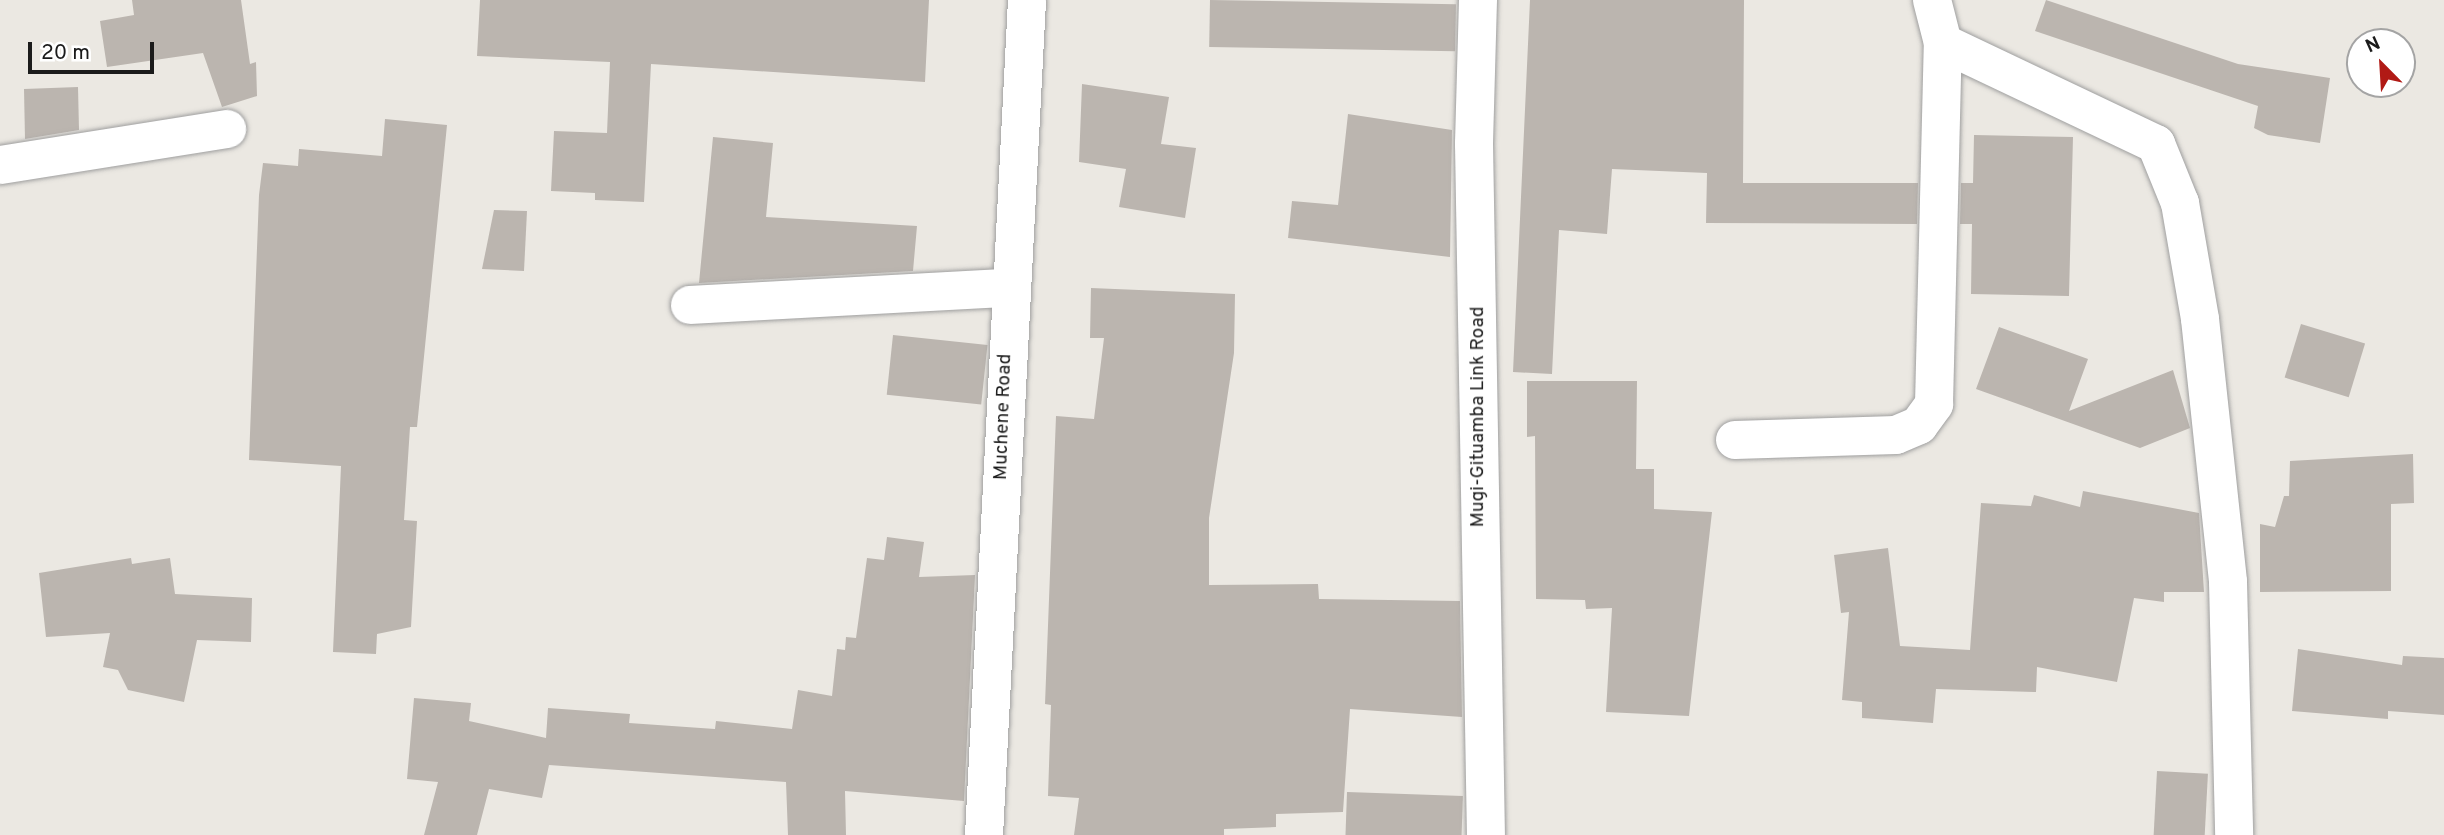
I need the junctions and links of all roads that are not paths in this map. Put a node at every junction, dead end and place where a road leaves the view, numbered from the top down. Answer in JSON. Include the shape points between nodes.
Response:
{"nodes":[{"id":1,"x":1027,"y":0,"type":"edge"},
{"id":2,"x":1478,"y":0,"type":"edge"},
{"id":3,"x":1932,"y":0,"type":"edge"},
{"id":4,"x":1943,"y":43,"type":"junction"},
{"id":5,"x":227,"y":129,"type":"dead end"},
{"id":6,"x":0,"y":164,"type":"edge"},
{"id":7,"x":1007,"y":288,"type":"junction"},
{"id":8,"x":690,"y":305,"type":"dead end"},
{"id":9,"x":1735,"y":440,"type":"dead end"},
{"id":10,"x":984,"y":835,"type":"edge"},
{"id":11,"x":1486,"y":835,"type":"edge"},
{"id":12,"x":2234,"y":835,"type":"edge"}],
"edges":[{"from":1,"to":7,"type":"street","name":"Muchene Road"},
{"from":2,"to":11,"type":"street","name":"Mugi-Gituamba Link Road","via":[[1474,144]]},
{"from":3,"to":4,"type":"street"},
{"from":4,"to":9,"type":"street","via":[[1934,404],[1919,425],[1896,435]]},
{"from":4,"to":12,"type":"street","via":[[2155,144],[2180,202],[2200,319],[2228,582]]},
{"from":5,"to":6,"type":"street"},
{"from":7,"to":8,"type":"street"},
{"from":7,"to":10,"type":"street","name":"Muchene Road"}]}
